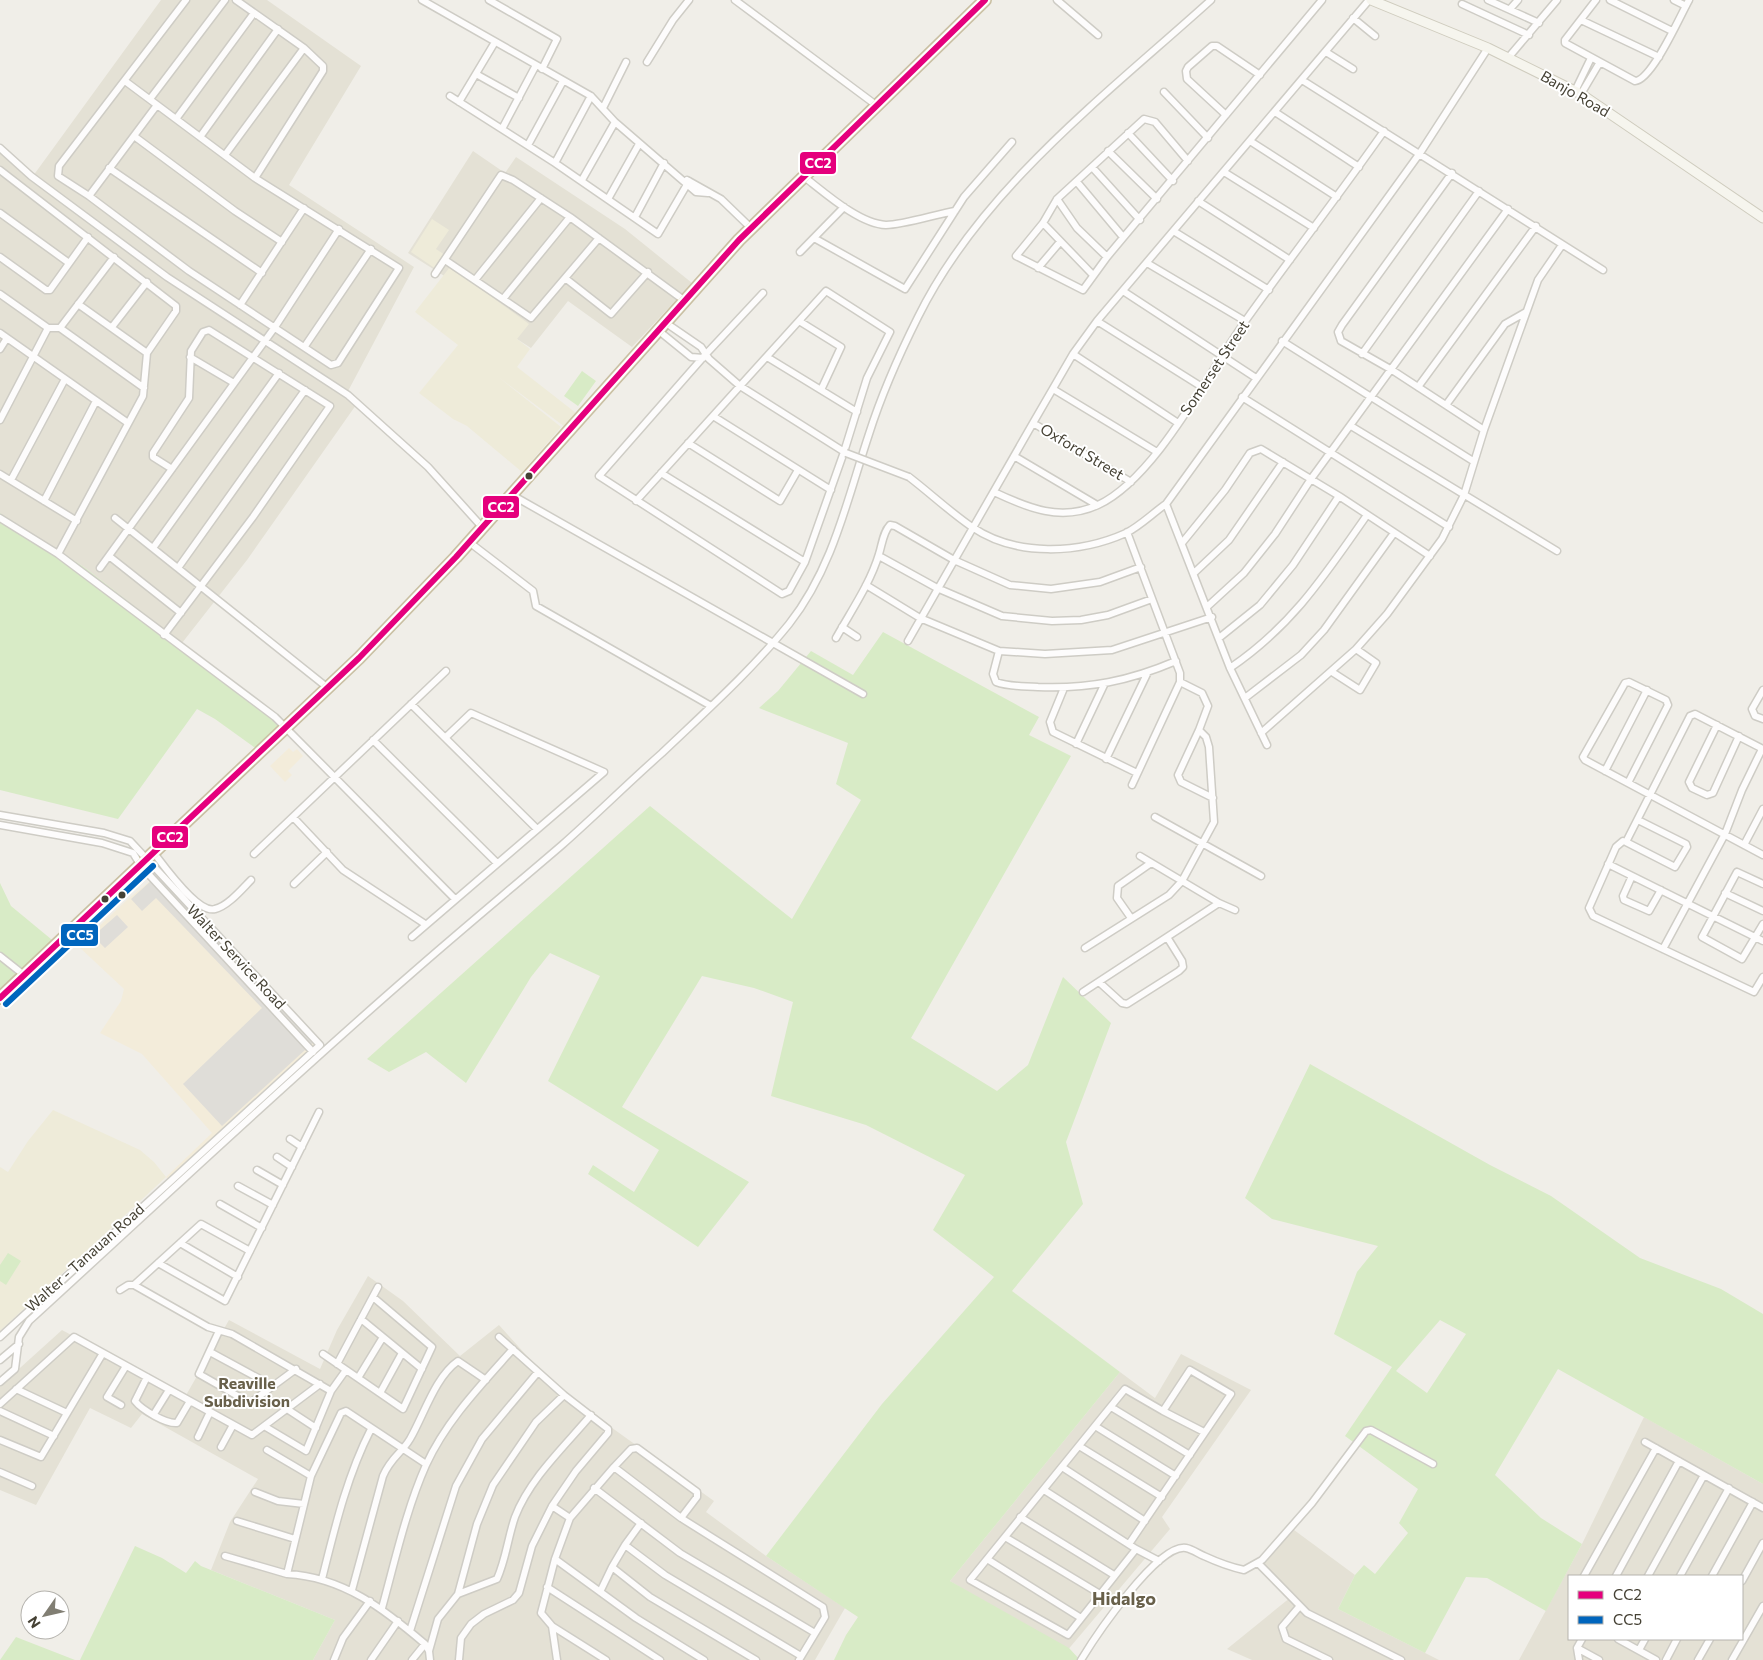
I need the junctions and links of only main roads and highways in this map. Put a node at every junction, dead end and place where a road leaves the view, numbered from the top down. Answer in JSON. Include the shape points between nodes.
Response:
{"nodes":[{"id":1,"x":985,"y":0,"type":"edge"},
{"id":2,"x":0,"y":998,"type":"edge"}],
"edges":[{"from":1,"to":2,"type":"highway","via":[[751,228],[388,629]]}]}
